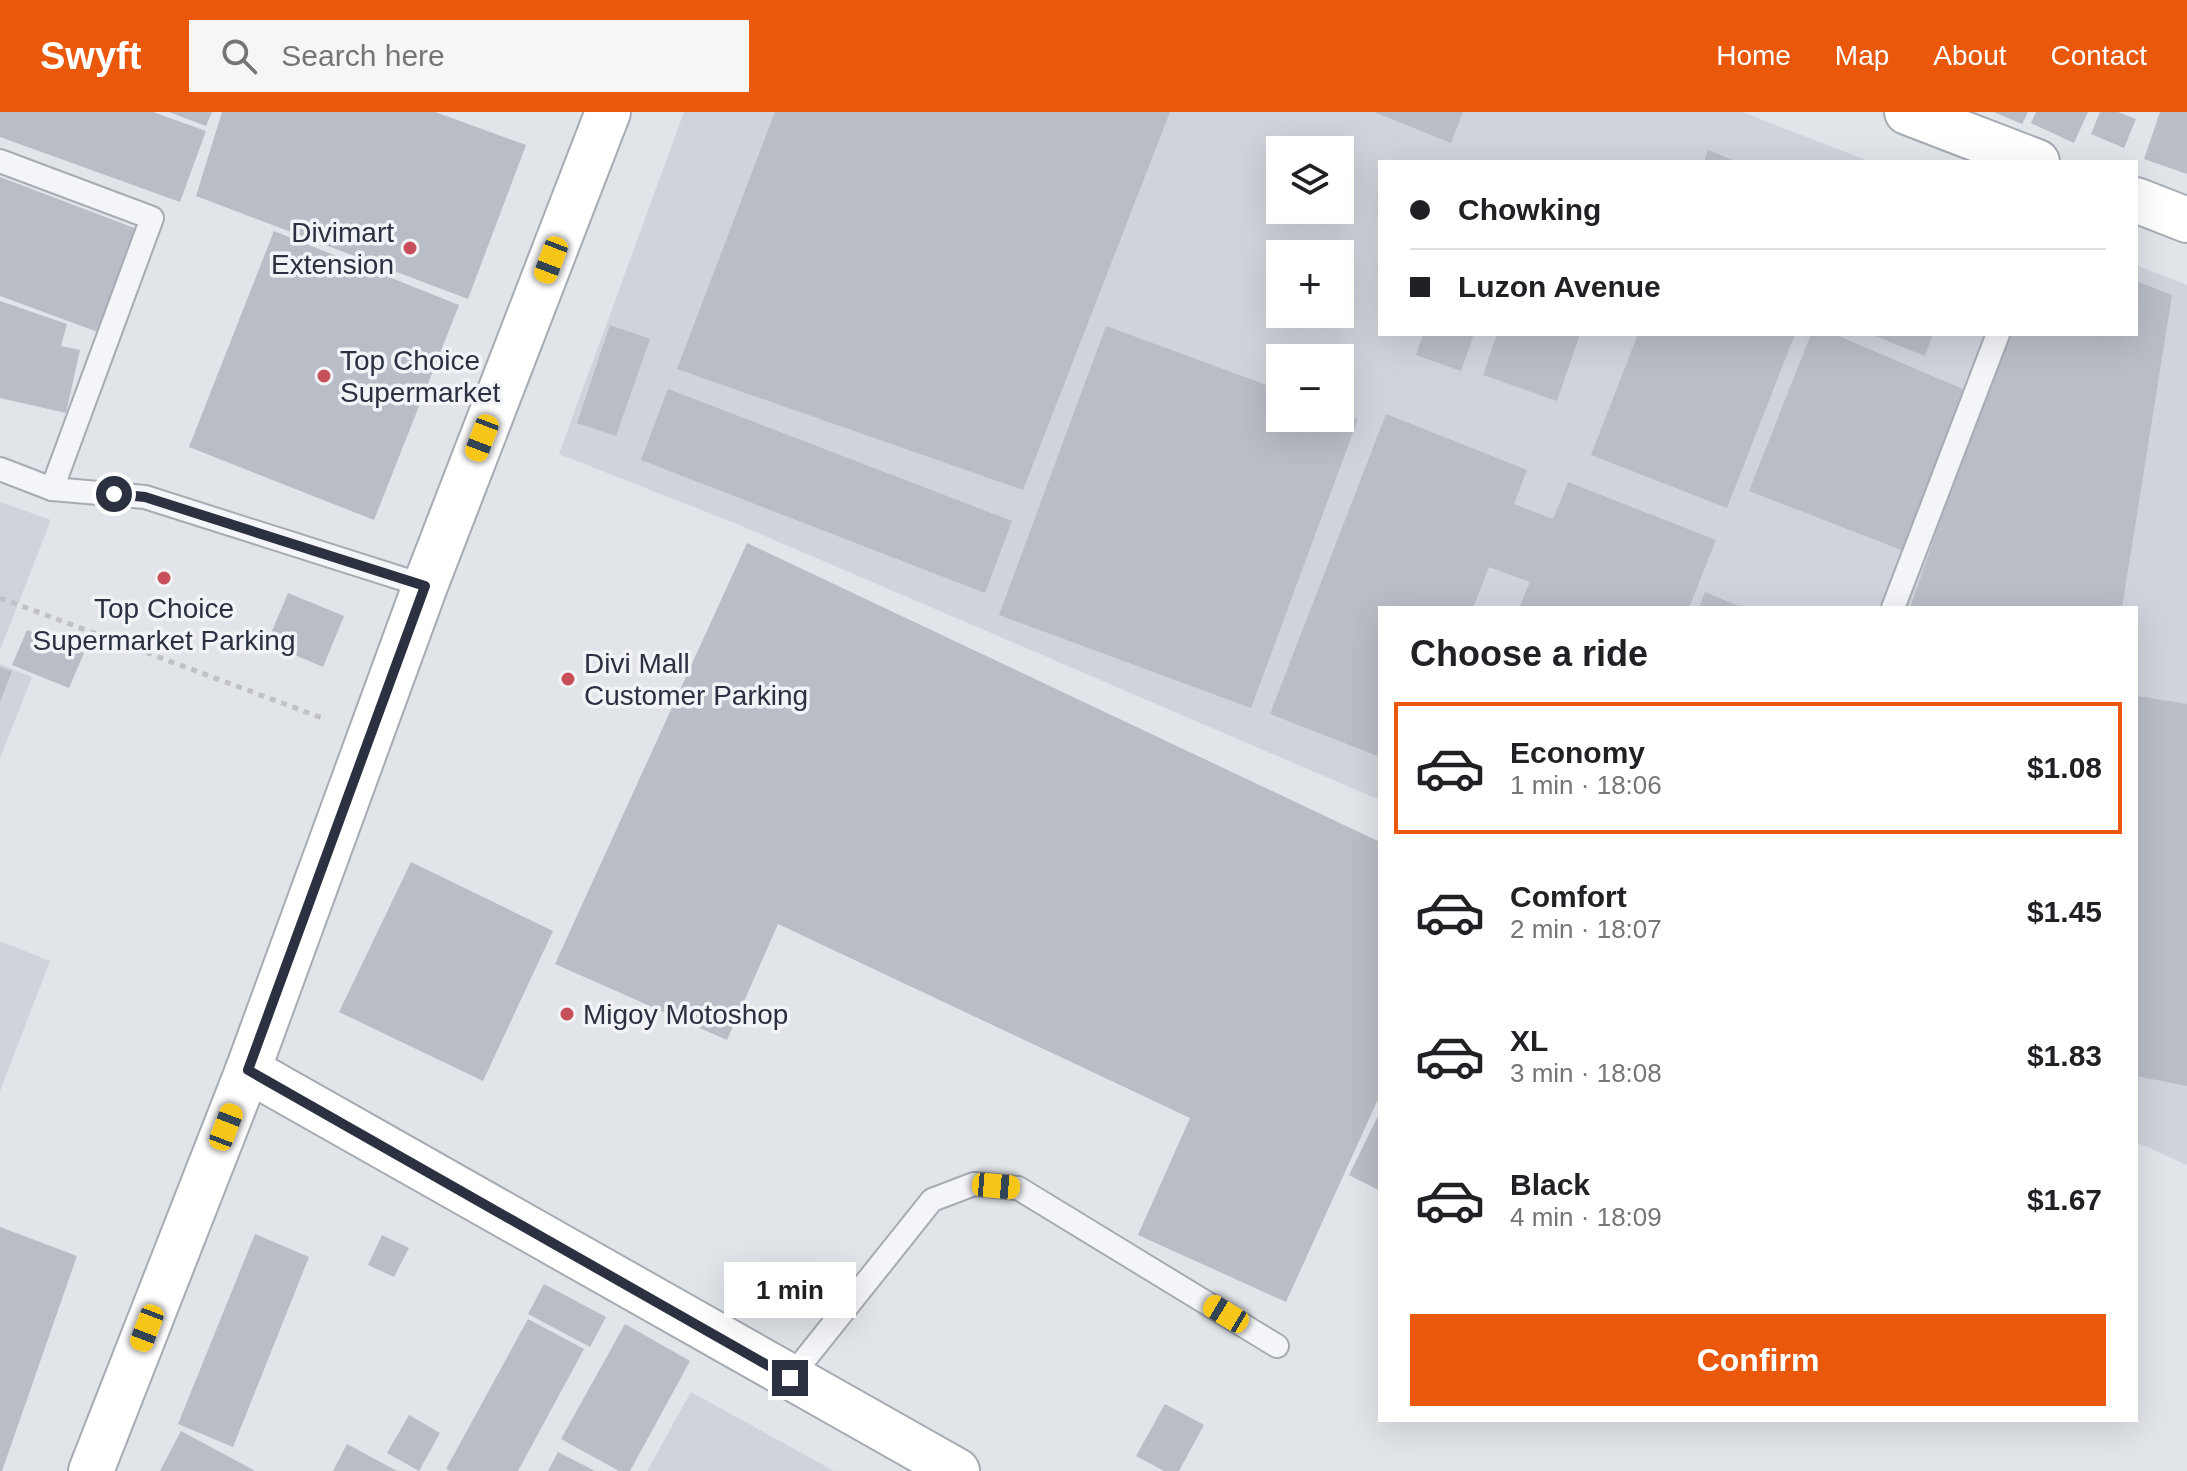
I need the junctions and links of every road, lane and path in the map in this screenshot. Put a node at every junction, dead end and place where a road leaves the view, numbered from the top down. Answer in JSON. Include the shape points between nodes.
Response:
{"nodes":[{"id":1,"x":608,"y":112,"type":"edge"},
{"id":2,"x":1907,"y":112,"type":"edge"},
{"id":3,"x":2032,"y":160,"type":"edge"},
{"id":4,"x":0,"y":161,"type":"edge"},
{"id":5,"x":2138,"y":201,"type":"edge"},
{"id":6,"x":2187,"y":220,"type":"edge"},
{"id":7,"x":1997,"y":336,"type":"edge"},
{"id":8,"x":0,"y":469,"type":"edge"},
{"id":9,"x":52,"y":489,"type":"junction"},
{"id":10,"x":425,"y":586,"type":"junction"},
{"id":11,"x":0,"y":598,"type":"edge"},
{"id":12,"x":1894,"y":606,"type":"edge"},
{"id":13,"x":370,"y":736,"type":"junction"},
{"id":14,"x":248,"y":1070,"type":"junction"},
{"id":15,"x":1277,"y":1346,"type":"dead end"},
{"id":16,"x":790,"y":1378,"type":"junction"},
{"id":17,"x":91,"y":1471,"type":"edge"},
{"id":18,"x":957,"y":1471,"type":"edge"}],
"edges":[{"from":1,"to":10,"type":"street"},
{"from":2,"to":3,"type":"street"},
{"from":4,"to":9,"type":"lane","via":[[152,218]]},
{"from":5,"to":6,"type":"street"},
{"from":7,"to":12,"type":"lane"},
{"from":8,"to":9,"type":"lane"},
{"from":9,"to":10,"type":"lane","via":[[145,497]]},
{"from":10,"to":13,"type":"street"},
{"from":11,"to":13,"type":"path"},
{"from":13,"to":14,"type":"street"},
{"from":14,"to":16,"type":"street"},
{"from":14,"to":17,"type":"street"},
{"from":15,"to":16,"type":"lane","via":[[1018,1188],[974,1184],[932,1200]]},
{"from":16,"to":18,"type":"street"}]}
